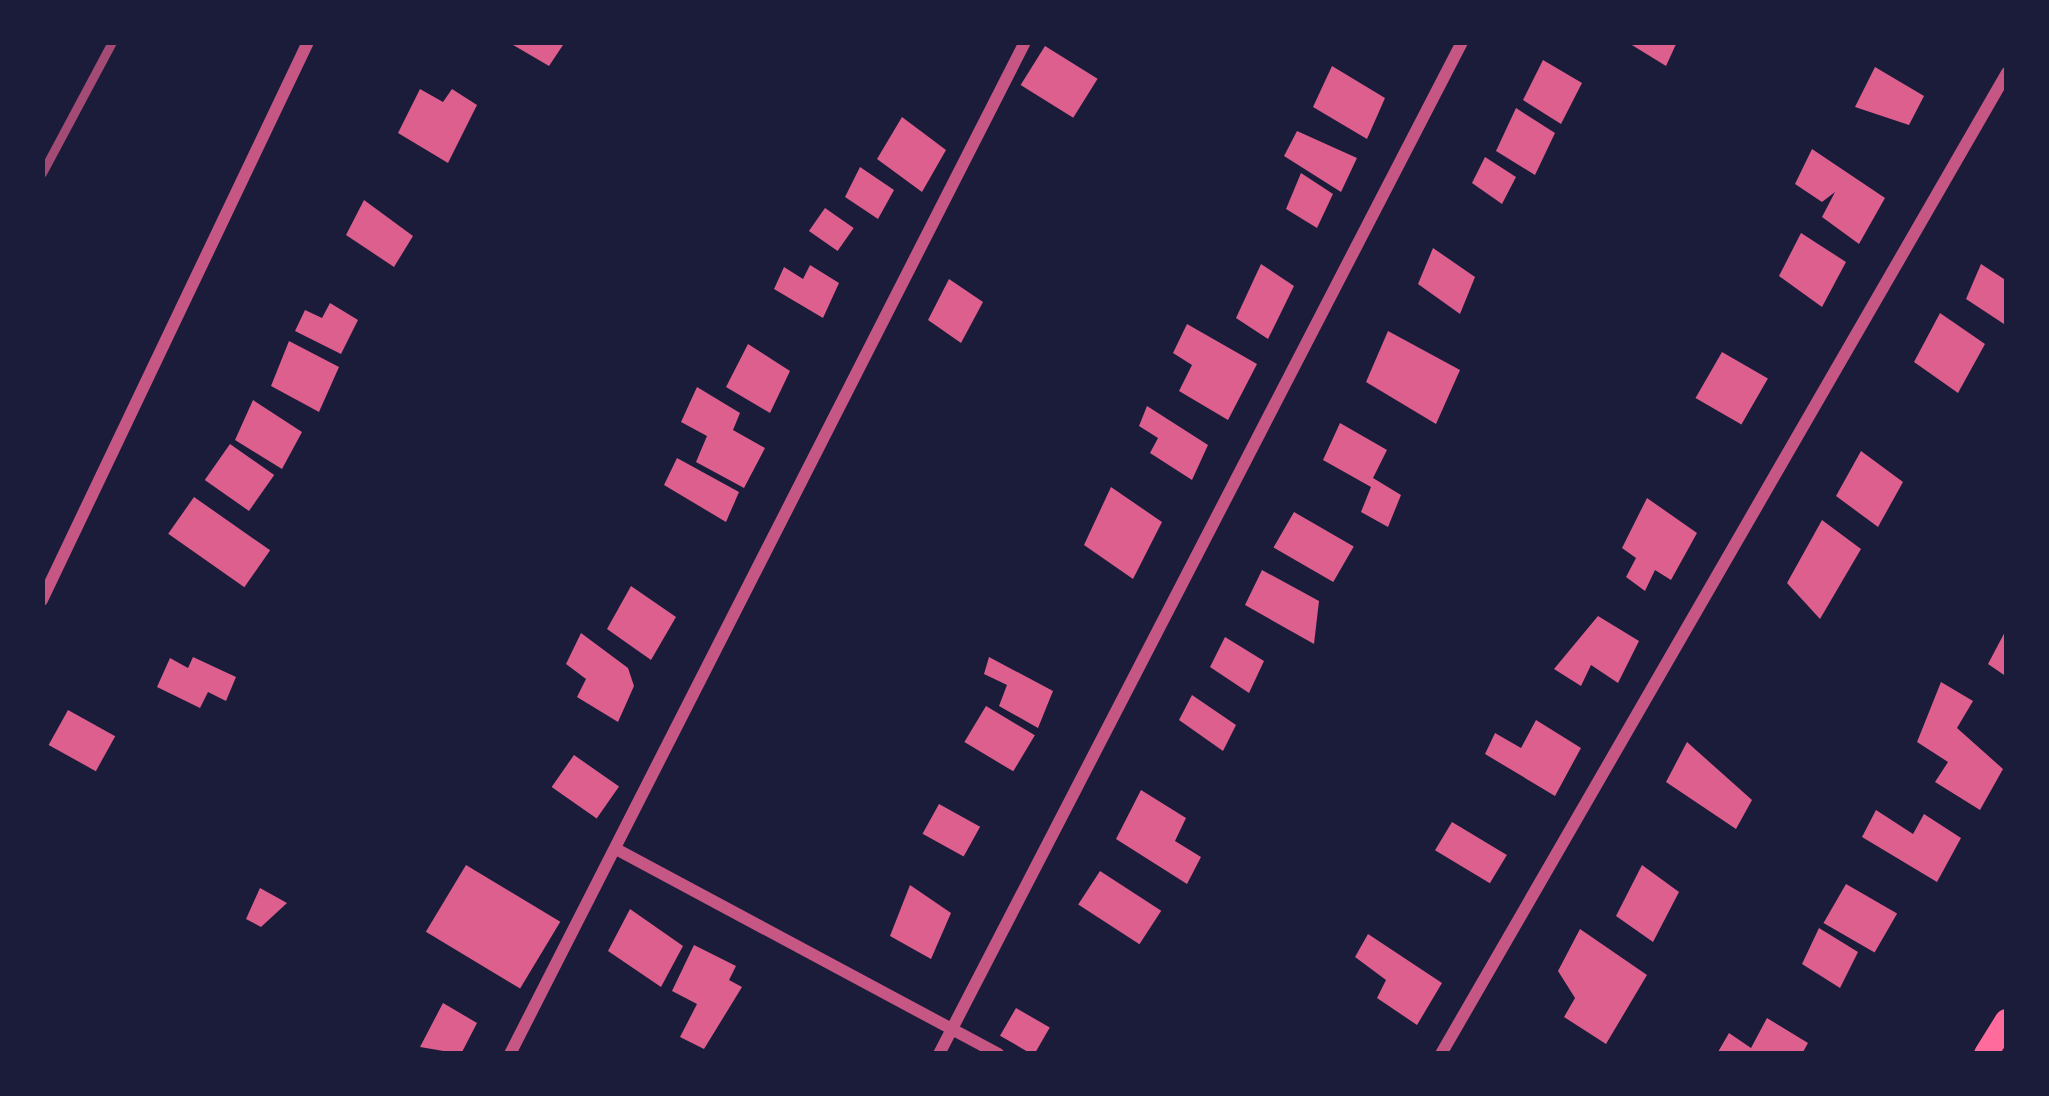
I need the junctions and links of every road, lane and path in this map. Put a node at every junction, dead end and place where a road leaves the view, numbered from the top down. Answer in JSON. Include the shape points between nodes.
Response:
{"nodes":[{"id":1,"x":308,"y":42,"type":"edge"},
{"id":2,"x":1024,"y":42,"type":"edge"},
{"id":3,"x":1462,"y":42,"type":"edge"},
{"id":4,"x":2007,"y":73,"type":"edge"},
{"id":5,"x":42,"y":600,"type":"edge"},
{"id":6,"x":616,"y":849,"type":"junction"},
{"id":7,"x":2007,"y":1021,"type":"edge"},
{"id":8,"x":953,"y":1028,"type":"junction"},
{"id":9,"x":510,"y":1054,"type":"edge"},
{"id":10,"x":939,"y":1054,"type":"edge"},
{"id":11,"x":999,"y":1054,"type":"edge"},
{"id":12,"x":1441,"y":1054,"type":"edge"},
{"id":13,"x":1986,"y":1054,"type":"edge"}],
"edges":[{"from":1,"to":5,"type":"street"},
{"from":2,"to":6,"type":"street"},
{"from":3,"to":8,"type":"street"},
{"from":4,"to":12,"type":"street"},
{"from":6,"to":8,"type":"street"},
{"from":6,"to":9,"type":"street"},
{"from":7,"to":13,"type":"main road"},
{"from":8,"to":10,"type":"street"},
{"from":8,"to":11,"type":"street"}]}
